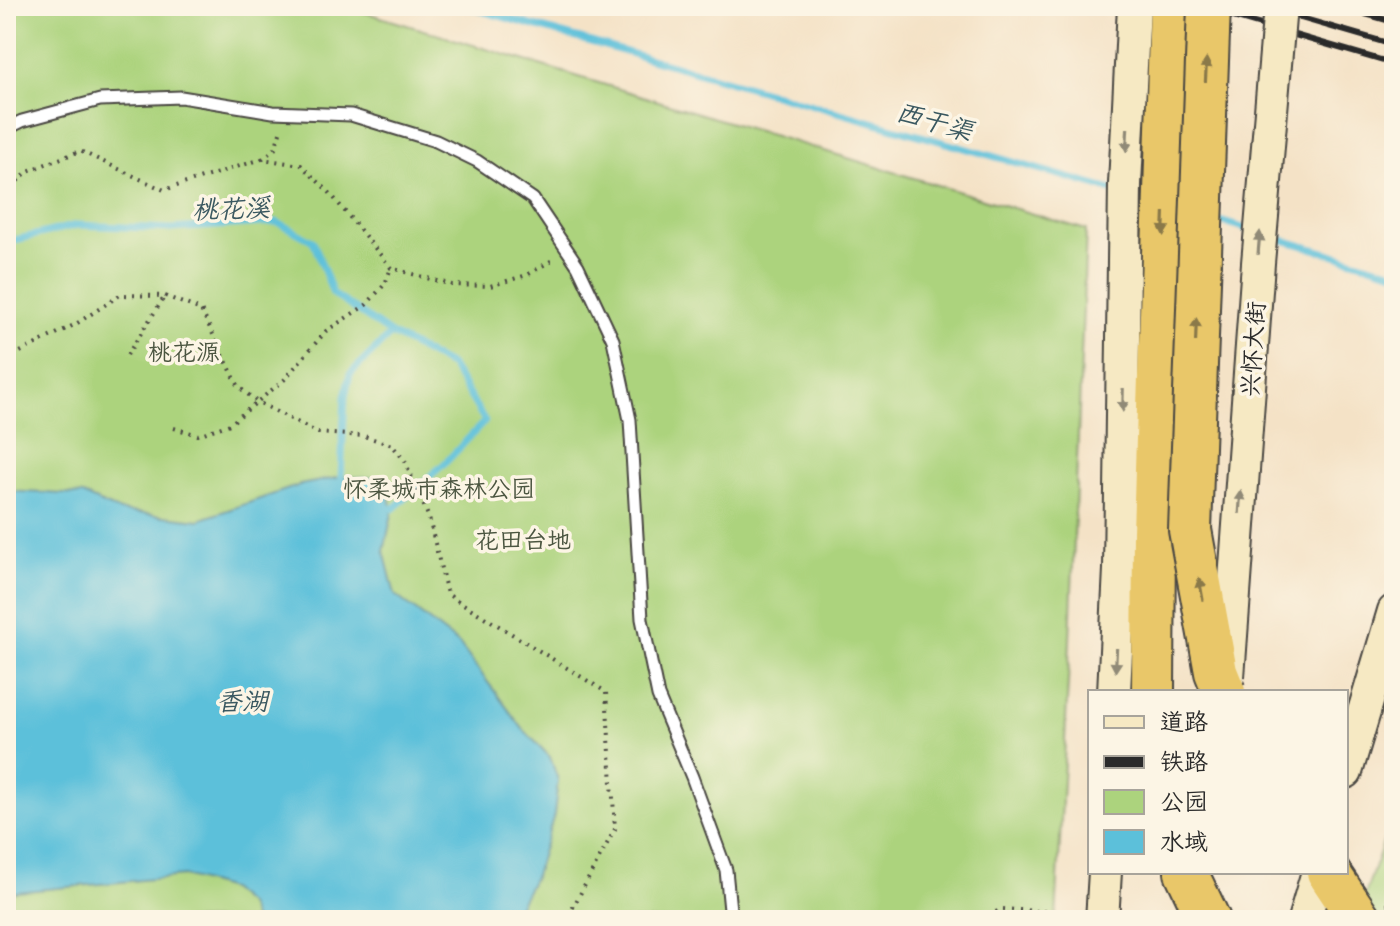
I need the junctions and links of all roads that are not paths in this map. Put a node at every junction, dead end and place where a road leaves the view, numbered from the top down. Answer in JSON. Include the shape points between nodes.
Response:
{"nodes":[{"id":1,"x":1134,"y":6,"type":"edge"},
{"id":2,"x":1171,"y":6,"type":"edge"},
{"id":3,"x":1209,"y":6,"type":"edge"},
{"id":4,"x":1280,"y":6,"type":"edge"},
{"id":5,"x":6,"y":129,"type":"edge"},
{"id":6,"x":1394,"y":611,"type":"edge"},
{"id":7,"x":1114,"y":690,"type":"edge"},
{"id":8,"x":1153,"y":690,"type":"edge"},
{"id":9,"x":1225,"y":690,"type":"edge"},
{"id":10,"x":1226,"y":690,"type":"edge"},
{"id":11,"x":1348,"y":765,"type":"edge"},
{"id":12,"x":1104,"y":874,"type":"edge"},
{"id":13,"x":1187,"y":874,"type":"edge"},
{"id":14,"x":1210,"y":874,"type":"edge"},
{"id":15,"x":1317,"y":874,"type":"edge"},
{"id":16,"x":1329,"y":874,"type":"edge"},
{"id":17,"x":1092,"y":917,"type":"edge"},
{"id":18,"x":731,"y":920,"type":"edge"},
{"id":19,"x":1207,"y":920,"type":"edge"},
{"id":20,"x":1304,"y":920,"type":"edge"},
{"id":21,"x":1360,"y":920,"type":"edge"}],
"edges":[{"from":1,"to":7,"type":"main road","one_way":true},
{"from":2,"to":8,"type":"highway","one_way":true},
{"from":9,"to":3,"type":"highway","one_way":true,"bridge":true,"via":[[1216,672],[1190,530]]},
{"from":10,"to":4,"type":"main road","name":"兴怀大街","one_way":true,"bridge":true},
{"from":5,"to":18,"type":"lane","via":[[100,100],[181,97],[273,112],[351,115],[450,148],[533,199],[578,266],[613,340],[630,420],[642,619],[658,696],[726,870]]},
{"from":6,"to":11,"type":"main road"},
{"from":12,"to":17,"type":"main road","bridge":true},
{"from":13,"to":19,"type":"highway"},
{"from":14,"to":19,"type":"main road"},
{"from":15,"to":20,"type":"main road"},
{"from":16,"to":21,"type":"highway"}]}
